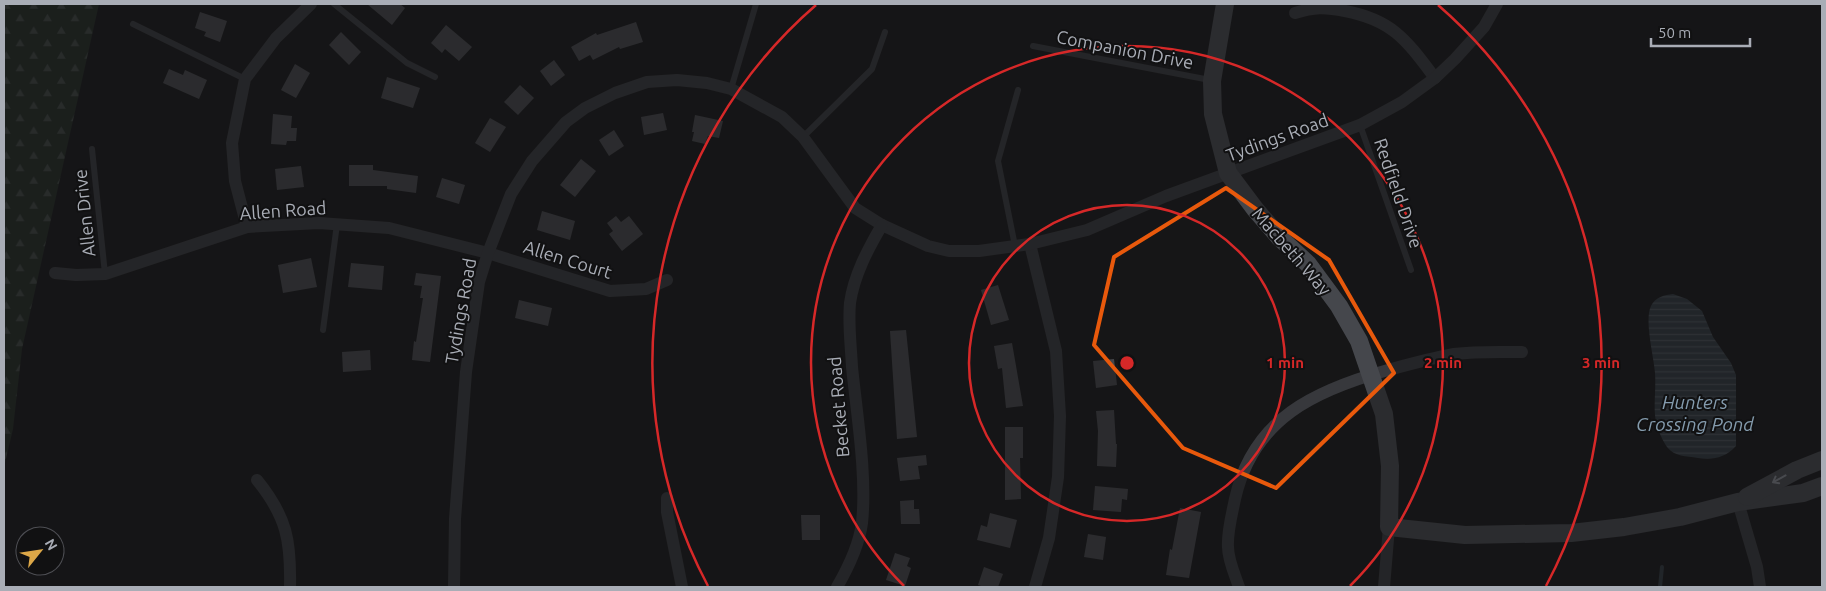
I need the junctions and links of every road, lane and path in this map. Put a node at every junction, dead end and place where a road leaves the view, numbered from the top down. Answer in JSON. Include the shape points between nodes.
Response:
{"nodes":[{"id":1,"x":311,"y":4,"type":"edge"},
{"id":2,"x":334,"y":4,"type":"edge"},
{"id":3,"x":756,"y":4,"type":"edge"},
{"id":4,"x":1225,"y":4,"type":"edge"},
{"id":5,"x":1497,"y":4,"type":"edge"},
{"id":6,"x":1295,"y":13,"type":"dead end"},
{"id":7,"x":133,"y":24,"type":"dead end"},
{"id":8,"x":884,"y":32,"type":"dead end"},
{"id":9,"x":1033,"y":46,"type":"dead end"},
{"id":10,"x":435,"y":77,"type":"dead end"},
{"id":11,"x":1435,"y":78,"type":"junction"},
{"id":12,"x":246,"y":79,"type":"junction"},
{"id":13,"x":1212,"y":81,"type":"junction"},
{"id":14,"x":731,"y":89,"type":"junction"},
{"id":15,"x":1018,"y":90,"type":"dead end"},
{"id":16,"x":1360,"y":125,"type":"junction"},
{"id":17,"x":803,"y":137,"type":"junction"},
{"id":18,"x":92,"y":149,"type":"dead end"},
{"id":19,"x":1228,"y":174,"type":"junction"},
{"id":20,"x":337,"y":224,"type":"junction"},
{"id":21,"x":882,"y":225,"type":"junction"},
{"id":22,"x":247,"y":227,"type":"junction"},
{"id":23,"x":1030,"y":244,"type":"junction"},
{"id":24,"x":1015,"y":246,"type":"junction"},
{"id":25,"x":488,"y":253,"type":"junction"},
{"id":26,"x":1411,"y":270,"type":"dead end"},
{"id":27,"x":55,"y":273,"type":"dead end"},
{"id":28,"x":105,"y":274,"type":"junction"},
{"id":29,"x":667,"y":280,"type":"dead end"},
{"id":30,"x":324,"y":330,"type":"dead end"},
{"id":31,"x":1522,"y":352,"type":"dead end"},
{"id":32,"x":1371,"y":375,"type":"junction"},
{"id":33,"x":1822,"y":460,"type":"edge"},
{"id":34,"x":257,"y":480,"type":"dead end"},
{"id":35,"x":1822,"y":486,"type":"edge"},
{"id":36,"x":667,"y":498,"type":"dead end"},
{"id":37,"x":1738,"y":502,"type":"junction"},
{"id":38,"x":1389,"y":527,"type":"junction"},
{"id":39,"x":290,"y":587,"type":"edge"},
{"id":40,"x":454,"y":587,"type":"edge"},
{"id":41,"x":682,"y":587,"type":"edge"},
{"id":42,"x":837,"y":587,"type":"edge"},
{"id":43,"x":1035,"y":587,"type":"edge"},
{"id":44,"x":1239,"y":587,"type":"edge"},
{"id":45,"x":1384,"y":587,"type":"edge"},
{"id":46,"x":1760,"y":587,"type":"edge"}],
"edges":[{"from":1,"to":12,"type":"street","via":[[276,38]]},
{"from":2,"to":10,"type":"lane","via":[[407,63]]},
{"from":3,"to":14,"type":"lane"},
{"from":4,"to":13,"type":"street","name":"Macbeth Way"},
{"from":5,"to":11,"type":"street","name":"Tydings Road","via":[[1484,27]]},
{"from":6,"to":11,"type":"street","via":[[1327,8],[1381,21],[1398,34]]},
{"from":7,"to":12,"type":"lane"},
{"from":8,"to":17,"type":"lane","via":[[872,69]]},
{"from":9,"to":13,"type":"lane","name":"Companion Drive"},
{"from":11,"to":16,"type":"street","name":"Tydings Road","via":[[1402,102]]},
{"from":12,"to":22,"type":"street","via":[[232,143],[235,181]]},
{"from":13,"to":19,"type":"street","name":"Macbeth Way","via":[[1213,114]]},
{"from":14,"to":17,"type":"street","name":"Tydings Road","via":[[782,117]]},
{"from":14,"to":25,"type":"street","name":"Tydings Road","via":[[677,80],[647,82],[584,108],[566,122],[532,161],[511,194]]},
{"from":15,"to":24,"type":"lane","via":[[998,161]]},
{"from":16,"to":19,"type":"street","name":"Tydings Road"},
{"from":16,"to":26,"type":"lane","name":"Redfield Drive"},
{"from":17,"to":21,"type":"street","name":"Tydings Road","via":[[855,208]]},
{"from":18,"to":28,"type":"lane","name":"Allen Drive"},
{"from":19,"to":23,"type":"street","name":"Tydings Road","via":[[1087,230]]},
{"from":19,"to":32,"type":"street","name":"Macbeth Way","via":[[1280,238],[1308,264],[1339,306],[1359,341]]},
{"from":20,"to":22,"type":"street","name":"Allen Road","via":[[319,222]]},
{"from":20,"to":25,"type":"street","name":"Allen Road","via":[[389,228]]},
{"from":20,"to":30,"type":"lane"},
{"from":21,"to":24,"type":"street","name":"Tydings Road","via":[[928,246],[948,251]]},
{"from":21,"to":42,"type":"street","name":"Becket Road","via":[[868,249],[850,302],[863,494],[862,524],[849,566]]},
{"from":22,"to":28,"type":"street","name":"Allen Road"},
{"from":23,"to":24,"type":"street","name":"Tydings Road"},
{"from":23,"to":43,"type":"street","via":[[1056,351],[1060,416],[1058,477],[1049,538]]},
{"from":25,"to":29,"type":"street","name":"Allen Court","via":[[610,291],[646,289]]},
{"from":25,"to":40,"type":"street","name":"Tydings Road","via":[[479,282],[466,372]]},
{"from":27,"to":28,"type":"street","name":"Allen Road"},
{"from":31,"to":32,"type":"street","via":[[1455,354]]},
{"from":32,"to":38,"type":"street","name":"Macbeth Way","via":[[1384,414],[1390,466]]},
{"from":32,"to":44,"type":"street","via":[[1338,386],[1294,409],[1272,428],[1248,461],[1238,487],[1227,548]]},
{"from":33,"to":37,"type":"street","one_way":true,"via":[[1796,470]]},
{"from":34,"to":39,"type":"street","via":[[272,499],[284,526],[289,543]]},
{"from":35,"to":37,"type":"street","via":[[1803,493]]},
{"from":36,"to":41,"type":"street"},
{"from":37,"to":38,"type":"street","via":[[1671,519],[1571,533],[1465,535]]},
{"from":37,"to":46,"type":"street"},
{"from":38,"to":45,"type":"street","name":"Macbeth Way"}]}
